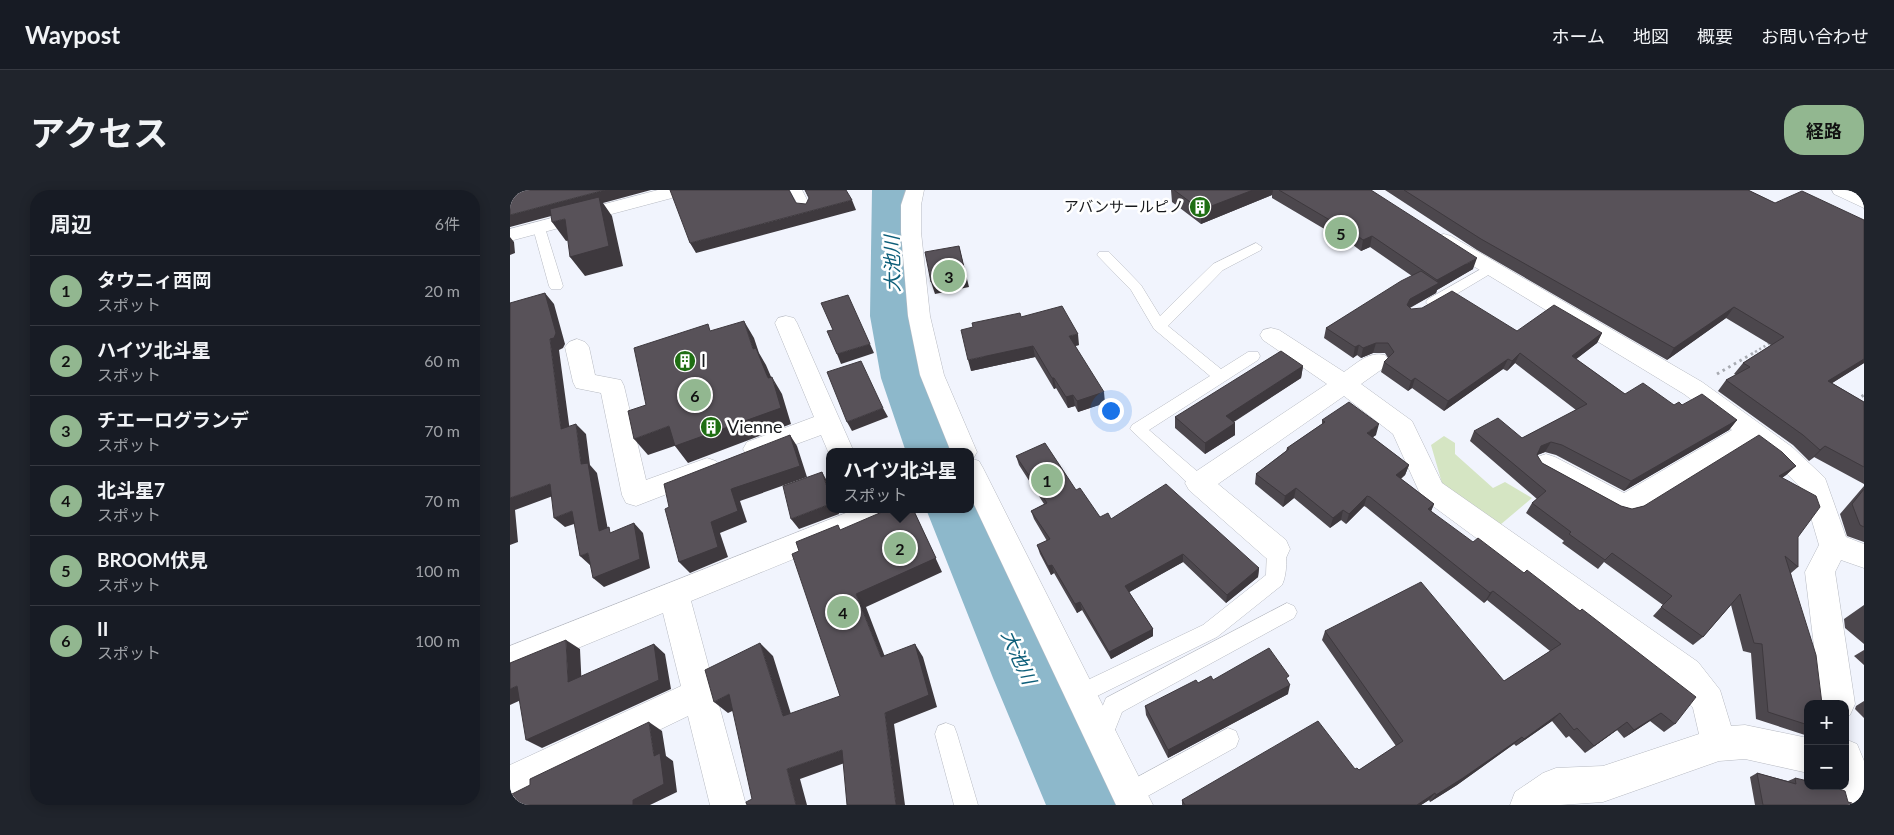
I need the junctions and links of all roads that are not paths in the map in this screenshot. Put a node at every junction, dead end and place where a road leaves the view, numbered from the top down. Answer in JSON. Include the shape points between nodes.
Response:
{"nodes":[{"id":1,"x":680,"y":190,"type":"edge"},
{"id":2,"x":796,"y":190,"type":"edge"},
{"id":3,"x":915,"y":190,"type":"edge"},
{"id":4,"x":1842,"y":190,"type":"edge"},
{"id":5,"x":1864,"y":202,"type":"edge"},
{"id":6,"x":806,"y":208,"type":"edge"},
{"id":7,"x":539,"y":228,"type":"junction"},
{"id":8,"x":1425,"y":228,"type":"edge"},
{"id":9,"x":510,"y":235,"type":"edge"},
{"id":10,"x":1256,"y":247,"type":"dead end"},
{"id":11,"x":1104,"y":255,"type":"dead end"},
{"id":12,"x":1490,"y":268,"type":"junction"},
{"id":13,"x":556,"y":286,"type":"dead end"},
{"id":14,"x":1422,"y":309,"type":"edge"},
{"id":15,"x":786,"y":323,"type":"dead end"},
{"id":16,"x":1159,"y":326,"type":"junction"},
{"id":17,"x":1271,"y":335,"type":"dead end"},
{"id":18,"x":577,"y":347,"type":"dead end"},
{"id":19,"x":1253,"y":356,"type":"dead end"},
{"id":20,"x":1377,"y":361,"type":"dead end"},
{"id":21,"x":1220,"y":377,"type":"junction"},
{"id":22,"x":1344,"y":384,"type":"junction"},
{"id":23,"x":828,"y":422,"type":"junction"},
{"id":24,"x":1751,"y":431,"type":"junction"},
{"id":25,"x":839,"y":448,"type":"edge"},
{"id":26,"x":962,"y":448,"type":"edge"},
{"id":27,"x":1546,"y":464,"type":"edge"},
{"id":28,"x":974,"y":476,"type":"edge"},
{"id":29,"x":1199,"y":483,"type":"junction"},
{"id":30,"x":876,"y":513,"type":"edge"},
{"id":31,"x":1834,"y":545,"type":"junction"},
{"id":32,"x":1276,"y":549,"type":"joint"},
{"id":33,"x":1864,"y":556,"type":"edge"},
{"id":34,"x":674,"y":595,"type":"junction"},
{"id":35,"x":1287,"y":612,"type":"dead end"},
{"id":36,"x":510,"y":661,"type":"edge"},
{"id":37,"x":700,"y":694,"type":"junction"},
{"id":38,"x":1080,"y":694,"type":"junction"},
{"id":39,"x":1837,"y":700,"type":"edge"},
{"id":40,"x":946,"y":734,"type":"dead end"},
{"id":41,"x":1101,"y":737,"type":"junction"},
{"id":42,"x":1228,"y":739,"type":"dead end"},
{"id":43,"x":1719,"y":744,"type":"junction"},
{"id":44,"x":1804,"y":755,"type":"edge"},
{"id":45,"x":1849,"y":772,"type":"edge"},
{"id":46,"x":510,"y":784,"type":"edge"},
{"id":47,"x":1132,"y":800,"type":"edge"},
{"id":48,"x":728,"y":804,"type":"edge"},
{"id":49,"x":966,"y":805,"type":"edge"},
{"id":50,"x":1528,"y":805,"type":"edge"},
{"id":51,"x":1858,"y":805,"type":"edge"}],
"edges":[{"from":1,"to":7,"type":"main road"},
{"from":2,"to":6,"type":"lane"},
{"from":3,"to":26,"type":"main road","via":[[911,205],[911,232],[918,316],[932,375]]},
{"from":4,"to":5,"type":"main road"},
{"from":7,"to":9,"type":"main road"},
{"from":7,"to":13,"type":"lane"},
{"from":8,"to":12,"type":"main road"},
{"from":10,"to":16,"type":"lane","via":[[1218,267]]},
{"from":11,"to":16,"type":"lane","via":[[1136,288]]},
{"from":12,"to":14,"type":"lane"},
{"from":12,"to":24,"type":"main road","via":[[1693,388]]},
{"from":15,"to":23,"type":"main road"},
{"from":16,"to":21,"type":"lane"},
{"from":17,"to":22,"type":"main road"},
{"from":18,"to":23,"type":"main road","via":[[585,382],[612,386],[636,495]]},
{"from":19,"to":21,"type":"lane"},
{"from":20,"to":22,"type":"main road"},
{"from":21,"to":29,"type":"lane","via":[[1138,429]]},
{"from":22,"to":29,"type":"main road"},
{"from":22,"to":43,"type":"main road","via":[[1403,428],[1432,490],[1686,673],[1708,701]]},
{"from":23,"to":25,"type":"main road"},
{"from":24,"to":27,"type":"main road","via":[[1625,506]]},
{"from":24,"to":31,"type":"main road","via":[[1815,485]]},
{"from":28,"to":38,"type":"main road"},
{"from":29,"to":32,"type":"main road"},
{"from":30,"to":34,"type":"main road"},
{"from":31,"to":33,"type":"main road"},
{"from":31,"to":39,"type":"main road","via":[[1820,572]]},
{"from":32,"to":38,"type":"lane","via":[[1275,580],[1210,632]]},
{"from":34,"to":36,"type":"main road"},
{"from":34,"to":37,"type":"main road"},
{"from":35,"to":41,"type":"lane","via":[[1114,705]]},
{"from":37,"to":46,"type":"main road"},
{"from":37,"to":48,"type":"main road"},
{"from":38,"to":41,"type":"main road"},
{"from":40,"to":49,"type":"lane"},
{"from":41,"to":47,"type":"main road"},
{"from":42,"to":47,"type":"lane"},
{"from":43,"to":44,"type":"main road","via":[[1745,742]]},
{"from":43,"to":50,"type":"main road","via":[[1603,784],[1556,786]]},
{"from":45,"to":51,"type":"main road"}]}
